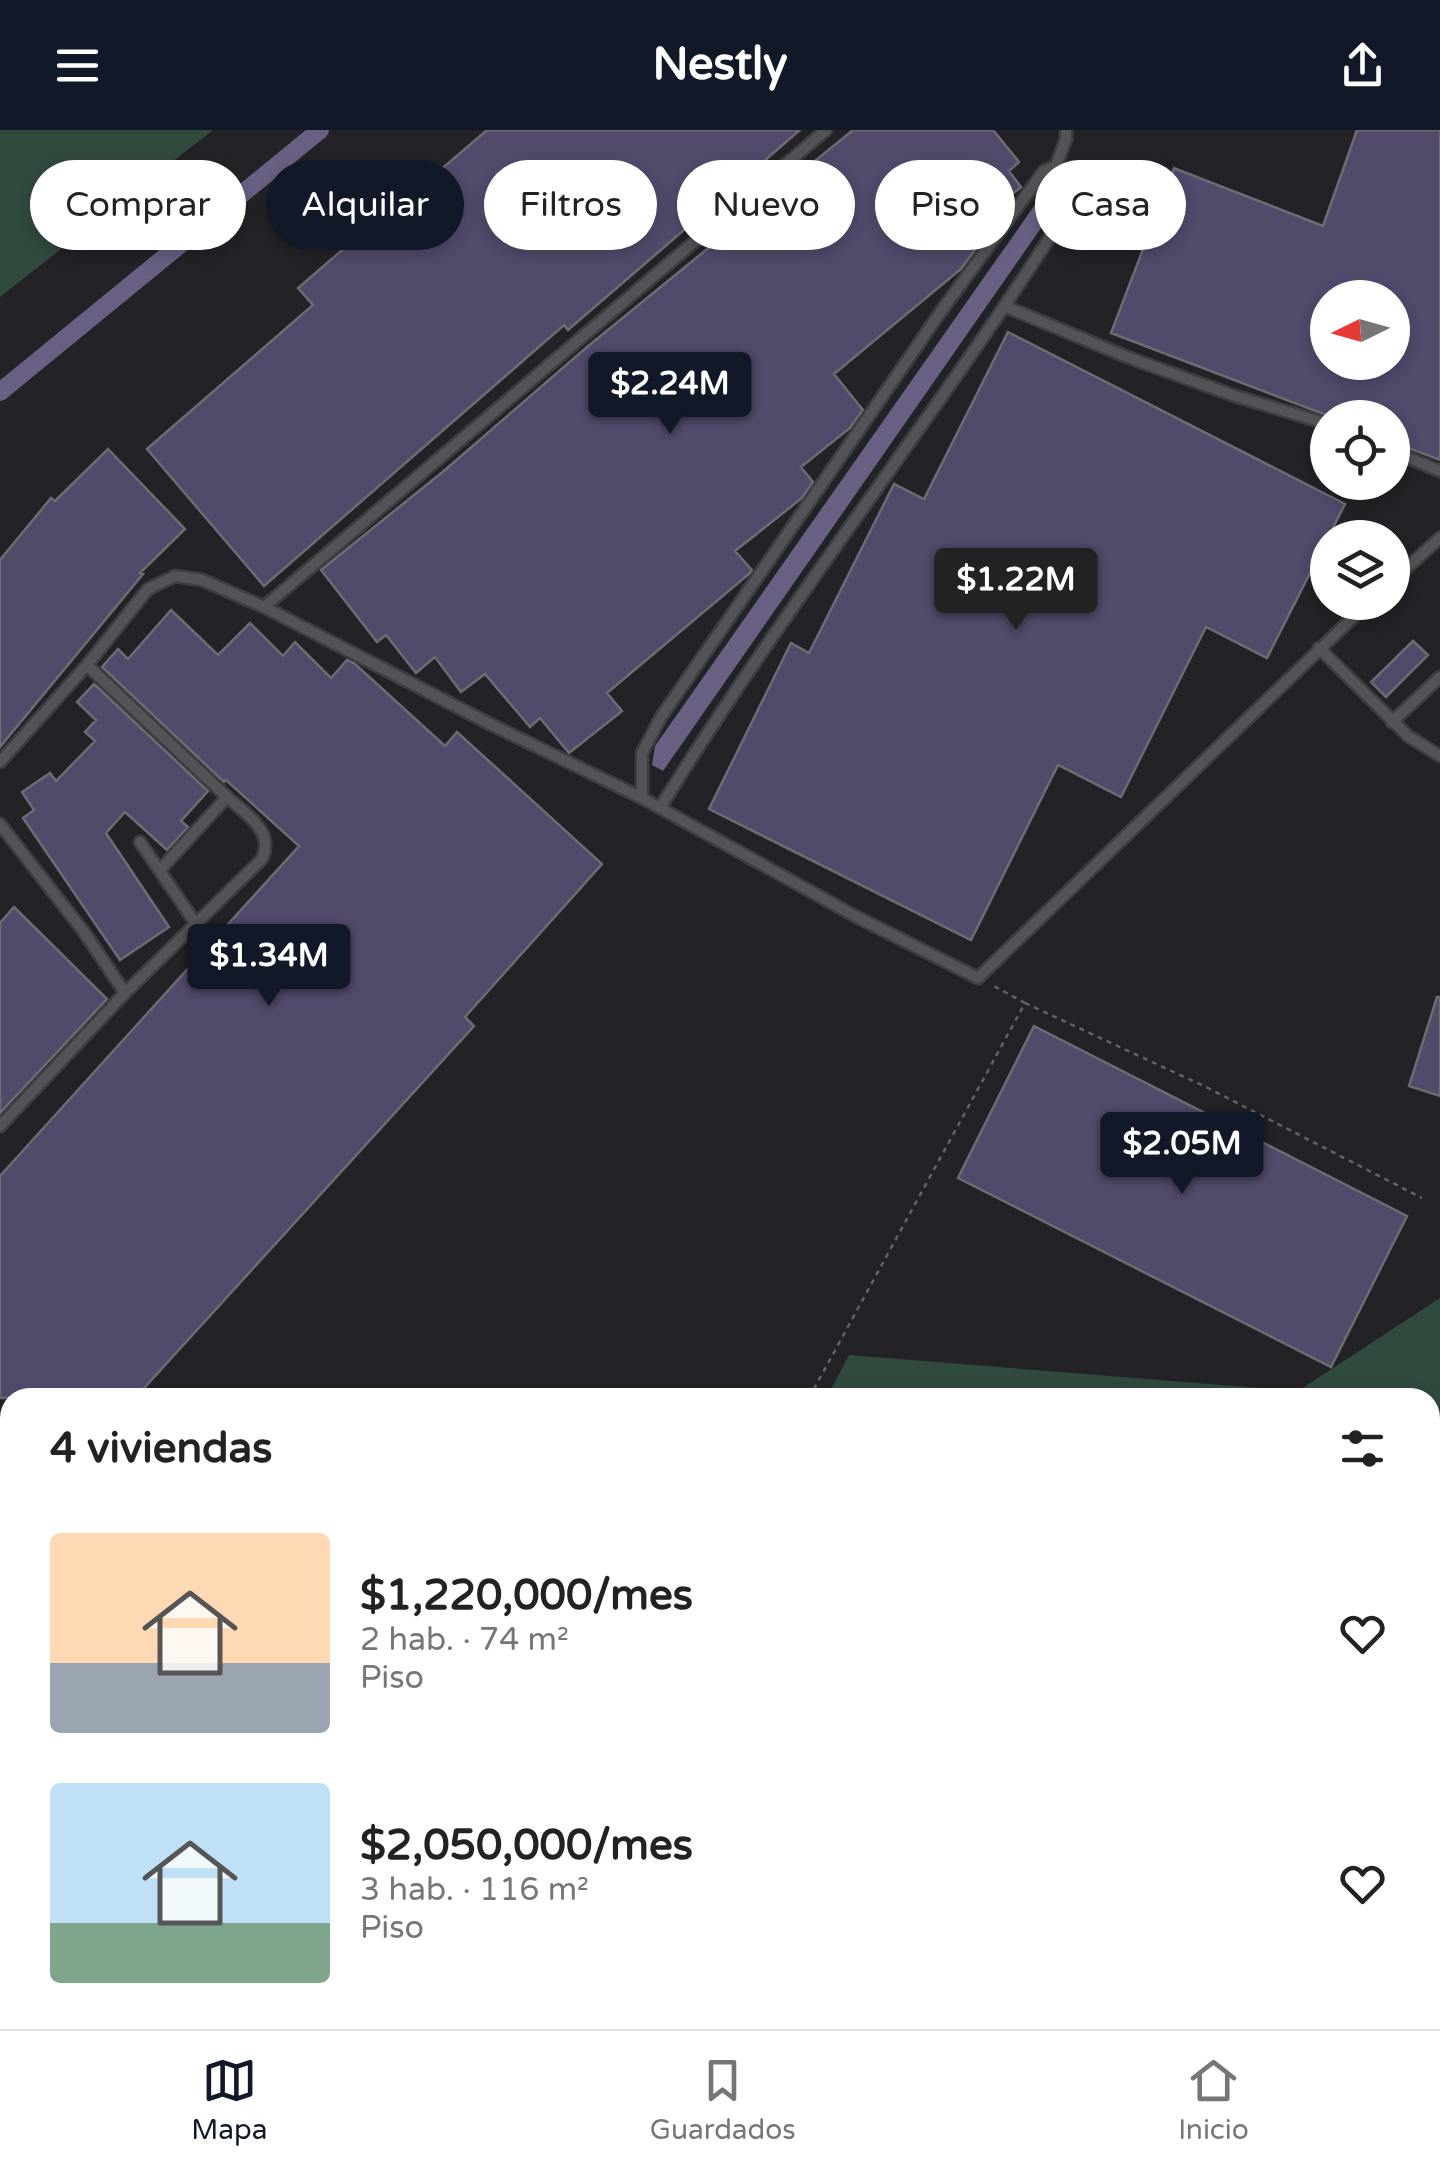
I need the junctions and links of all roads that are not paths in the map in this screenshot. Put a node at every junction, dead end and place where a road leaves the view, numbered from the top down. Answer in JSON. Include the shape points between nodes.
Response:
{"nodes":[{"id":1,"x":826,"y":130,"type":"edge"},
{"id":2,"x":1066,"y":130,"type":"edge"},
{"id":3,"x":1058,"y":160,"type":"edge"},
{"id":4,"x":1035,"y":183,"type":"edge"},
{"id":5,"x":1041,"y":250,"type":"edge"},
{"id":6,"x":1004,"y":306,"type":"junction"},
{"id":7,"x":1310,"y":419,"type":"edge"},
{"id":8,"x":1410,"y":458,"type":"edge"},
{"id":9,"x":1440,"y":471,"type":"edge"},
{"id":10,"x":1440,"y":538,"type":"edge"},
{"id":11,"x":1410,"y":565,"type":"edge"},
{"id":12,"x":264,"y":607,"type":"junction"},
{"id":13,"x":1350,"y":620,"type":"edge"},
{"id":14,"x":1320,"y":648,"type":"junction"},
{"id":15,"x":87,"y":665,"type":"junction"},
{"id":16,"x":1440,"y":678,"type":"edge"},
{"id":17,"x":1392,"y":722,"type":"junction"},
{"id":18,"x":1440,"y":756,"type":"edge"},
{"id":19,"x":0,"y":762,"type":"edge"},
{"id":20,"x":227,"y":796,"type":"junction"},
{"id":21,"x":642,"y":798,"type":"junction"},
{"id":22,"x":660,"y":808,"type":"junction"},
{"id":23,"x":0,"y":824,"type":"edge"},
{"id":24,"x":140,"y":842,"type":"dead end"},
{"id":25,"x":160,"y":870,"type":"junction"},
{"id":26,"x":196,"y":924,"type":"junction"},
{"id":27,"x":125,"y":994,"type":"junction"},
{"id":28,"x":0,"y":1126,"type":"edge"}],
"edges":[{"from":1,"to":12,"type":"lane"},
{"from":2,"to":3,"type":"lane"},
{"from":4,"to":21,"type":"lane","via":[[679,689],[642,753]]},
{"from":5,"to":6,"type":"lane"},
{"from":6,"to":7,"type":"lane","via":[[1234,396]]},
{"from":6,"to":22,"type":"lane"},
{"from":8,"to":9,"type":"lane"},
{"from":10,"to":11,"type":"lane"},
{"from":12,"to":15,"type":"lane","via":[[202,580],[175,576],[148,589]]},
{"from":12,"to":21,"type":"lane"},
{"from":13,"to":14,"type":"lane"},
{"from":14,"to":17,"type":"lane"},
{"from":14,"to":22,"type":"lane","via":[[978,978]]},
{"from":15,"to":19,"type":"lane"},
{"from":15,"to":20,"type":"lane"},
{"from":16,"to":17,"type":"lane"},
{"from":17,"to":18,"type":"lane"},
{"from":20,"to":25,"type":"lane"},
{"from":20,"to":26,"type":"lane","via":[[266,835],[268,848]]},
{"from":21,"to":22,"type":"lane"},
{"from":23,"to":27,"type":"lane"},
{"from":24,"to":25,"type":"lane"},
{"from":25,"to":26,"type":"lane"},
{"from":26,"to":27,"type":"lane"},
{"from":27,"to":28,"type":"lane"}]}
